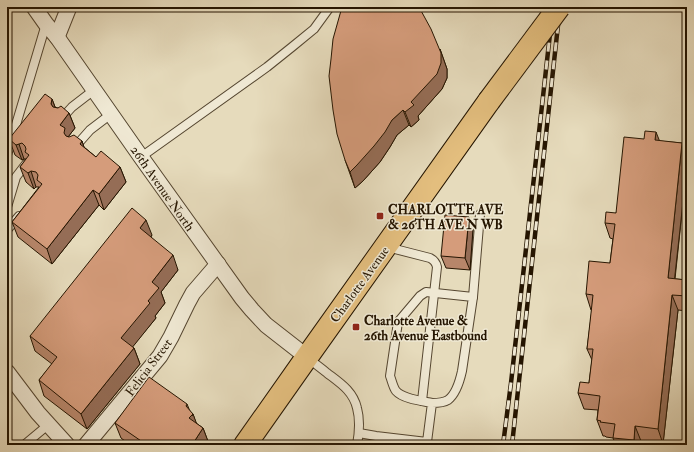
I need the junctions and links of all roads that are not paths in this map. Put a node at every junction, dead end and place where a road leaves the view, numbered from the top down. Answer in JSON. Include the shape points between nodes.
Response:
{"nodes":[{"id":1,"x":34,"y":7,"type":"edge"},
{"id":2,"x":69,"y":7,"type":"edge"},
{"id":3,"x":330,"y":7,"type":"edge"},
{"id":4,"x":559,"y":7,"type":"edge"},
{"id":5,"x":46,"y":24,"type":"junction"},
{"id":6,"x":57,"y":37,"type":"junction"},
{"id":7,"x":94,"y":90,"type":"junction"},
{"id":8,"x":111,"y":114,"type":"junction"},
{"id":9,"x":62,"y":118,"type":"edge"},
{"id":10,"x":75,"y":147,"type":"edge"},
{"id":11,"x":7,"y":155,"type":"edge"},
{"id":12,"x":141,"y":157,"type":"junction"},
{"id":13,"x":26,"y":164,"type":"edge"},
{"id":14,"x":7,"y":207,"type":"edge"},
{"id":15,"x":25,"y":208,"type":"edge"},
{"id":16,"x":480,"y":214,"type":"dead end"},
{"id":17,"x":7,"y":230,"type":"edge"},
{"id":18,"x":385,"y":246,"type":"junction"},
{"id":19,"x":218,"y":264,"type":"junction"},
{"id":20,"x":434,"y":292,"type":"junction"},
{"id":21,"x":473,"y":297,"type":"junction"},
{"id":22,"x":306,"y":357,"type":"junction"},
{"id":23,"x":7,"y":372,"type":"edge"},
{"id":24,"x":422,"y":401,"type":"junction"},
{"id":25,"x":432,"y":403,"type":"junction"},
{"id":26,"x":48,"y":425,"type":"junction"},
{"id":27,"x":359,"y":433,"type":"junction"},
{"id":28,"x":427,"y":444,"type":"edge"},
{"id":29,"x":24,"y":445,"type":"edge"},
{"id":30,"x":67,"y":445,"type":"edge"},
{"id":31,"x":86,"y":445,"type":"edge"},
{"id":32,"x":245,"y":445,"type":"edge"},
{"id":33,"x":357,"y":445,"type":"edge"}],
"edges":[{"from":1,"to":5,"type":"street","name":"26th Avenue North"},
{"from":2,"to":6,"type":"street"},
{"from":3,"to":12,"type":"lane","via":[[314,29],[292,47]]},
{"from":4,"to":18,"type":"main road","name":"Charlotte Avenue","bridge":true},
{"from":5,"to":6,"type":"street","name":"26th Avenue North"},
{"from":5,"to":11,"type":"lane"},
{"from":6,"to":7,"type":"street","name":"26th Avenue North"},
{"from":7,"to":8,"type":"street","name":"26th Avenue North"},
{"from":7,"to":9,"type":"lane","via":[[72,106]]},
{"from":8,"to":10,"type":"lane","via":[[90,130]]},
{"from":8,"to":12,"type":"street","name":"26th Avenue North"},
{"from":12,"to":19,"type":"street","name":"26th Avenue North"},
{"from":13,"to":14,"type":"lane","via":[[16,177]]},
{"from":15,"to":17,"type":"lane"},
{"from":16,"to":21,"type":"lane"},
{"from":18,"to":20,"type":"lane","via":[[434,260]]},
{"from":18,"to":22,"type":"main road","name":"Charlotte Avenue"},
{"from":19,"to":22,"type":"street","name":"26th Avenue North","via":[[259,318]]},
{"from":19,"to":31,"type":"street","name":"Felicia Street","via":[[187,304],[160,356]]},
{"from":20,"to":21,"type":"lane"},
{"from":20,"to":24,"type":"lane"},
{"from":20,"to":24,"type":"lane","via":[[426,292],[420,296],[398,322],[390,376],[396,392]]},
{"from":21,"to":25,"type":"lane","via":[[457,388],[448,400]]},
{"from":22,"to":27,"type":"lane","via":[[341,383],[351,394],[358,409]]},
{"from":22,"to":32,"type":"main road","name":"Charlotte Avenue"},
{"from":23,"to":26,"type":"street"},
{"from":24,"to":25,"type":"lane"},
{"from":25,"to":28,"type":"lane"},
{"from":26,"to":29,"type":"lane"},
{"from":26,"to":30,"type":"street"},
{"from":27,"to":28,"type":"lane"},
{"from":27,"to":33,"type":"lane"}]}
